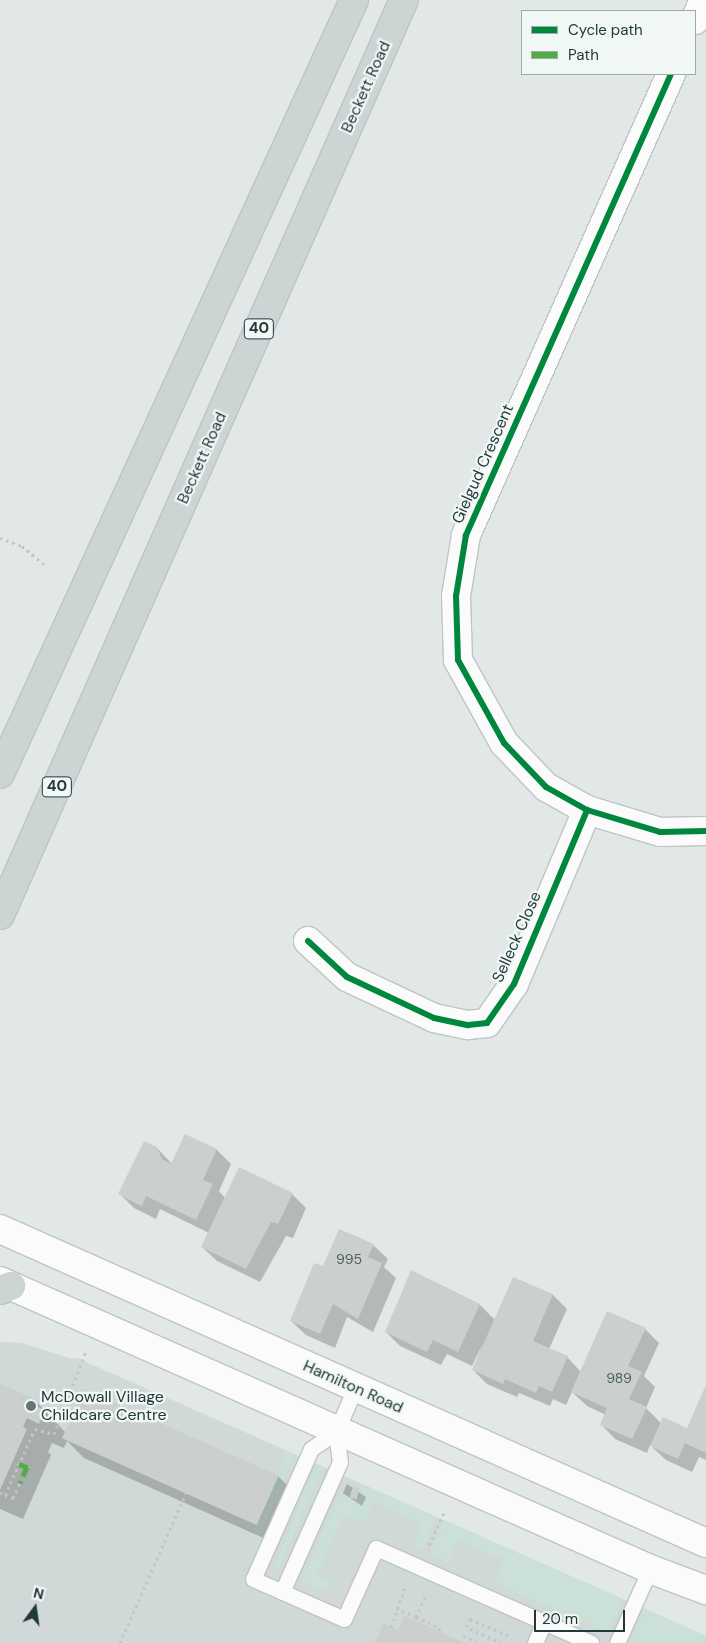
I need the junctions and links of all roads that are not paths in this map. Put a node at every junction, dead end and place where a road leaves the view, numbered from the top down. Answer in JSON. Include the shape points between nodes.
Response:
{"nodes":[{"id":1,"x":354,"y":0,"type":"edge"},
{"id":2,"x":404,"y":0,"type":"edge"},
{"id":3,"x":704,"y":0,"type":"edge"},
{"id":4,"x":696,"y":18,"type":"edge"},
{"id":5,"x":671,"y":75,"type":"edge"},
{"id":6,"x":0,"y":774,"type":"edge"},
{"id":7,"x":587,"y":810,"type":"junction"},
{"id":8,"x":706,"y":831,"type":"edge"},
{"id":9,"x":0,"y":915,"type":"edge"},
{"id":10,"x":308,"y":941,"type":"dead end"},
{"id":11,"x":0,"y":1229,"type":"edge"},
{"id":12,"x":4,"y":1286,"type":"edge"},
{"id":13,"x":355,"y":1388,"type":"junction"},
{"id":14,"x":336,"y":1432,"type":"junction"},
{"id":15,"x":706,"y":1543,"type":"edge"},
{"id":16,"x":650,"y":1569,"type":"junction"},
{"id":17,"x":706,"y":1590,"type":"edge"},
{"id":18,"x":282,"y":1592,"type":"junction"},
{"id":19,"x":544,"y":1622,"type":"junction"},
{"id":20,"x":535,"y":1643,"type":"edge"},
{"id":21,"x":592,"y":1643,"type":"edge"},
{"id":22,"x":616,"y":1643,"type":"edge"}],
"edges":[{"from":1,"to":6,"type":"main road"},
{"from":2,"to":9,"type":"main road","name":"Beckett Road","number":"40"},
{"from":3,"to":4,"type":"main road"},
{"from":5,"to":7,"type":"main road","name":"Gielgud Crescent","via":[[466,535],[456,596],[458,660],[504,743],[546,787]]},
{"from":7,"to":8,"type":"main road","name":"Gielgud Crescent","via":[[660,832]]},
{"from":7,"to":10,"type":"main road","name":"Selleck Close","via":[[514,984],[487,1023],[468,1025],[434,1018],[347,977]]},
{"from":11,"to":13,"type":"main road","name":"Hamilton Road"},
{"from":12,"to":14,"type":"main road"},
{"from":13,"to":14,"type":"lane"},
{"from":13,"to":15,"type":"main road","name":"Hamilton Road"},
{"from":14,"to":16,"type":"main road"},
{"from":14,"to":18,"type":"lane","via":[[340,1462]]},
{"from":14,"to":18,"type":"lane","via":[[311,1449],[253,1579]]},
{"from":16,"to":17,"type":"main road"},
{"from":16,"to":22,"type":"lane"},
{"from":18,"to":19,"type":"lane","via":[[344,1619],[376,1548]]},
{"from":19,"to":20,"type":"lane"},
{"from":19,"to":21,"type":"lane"}]}
